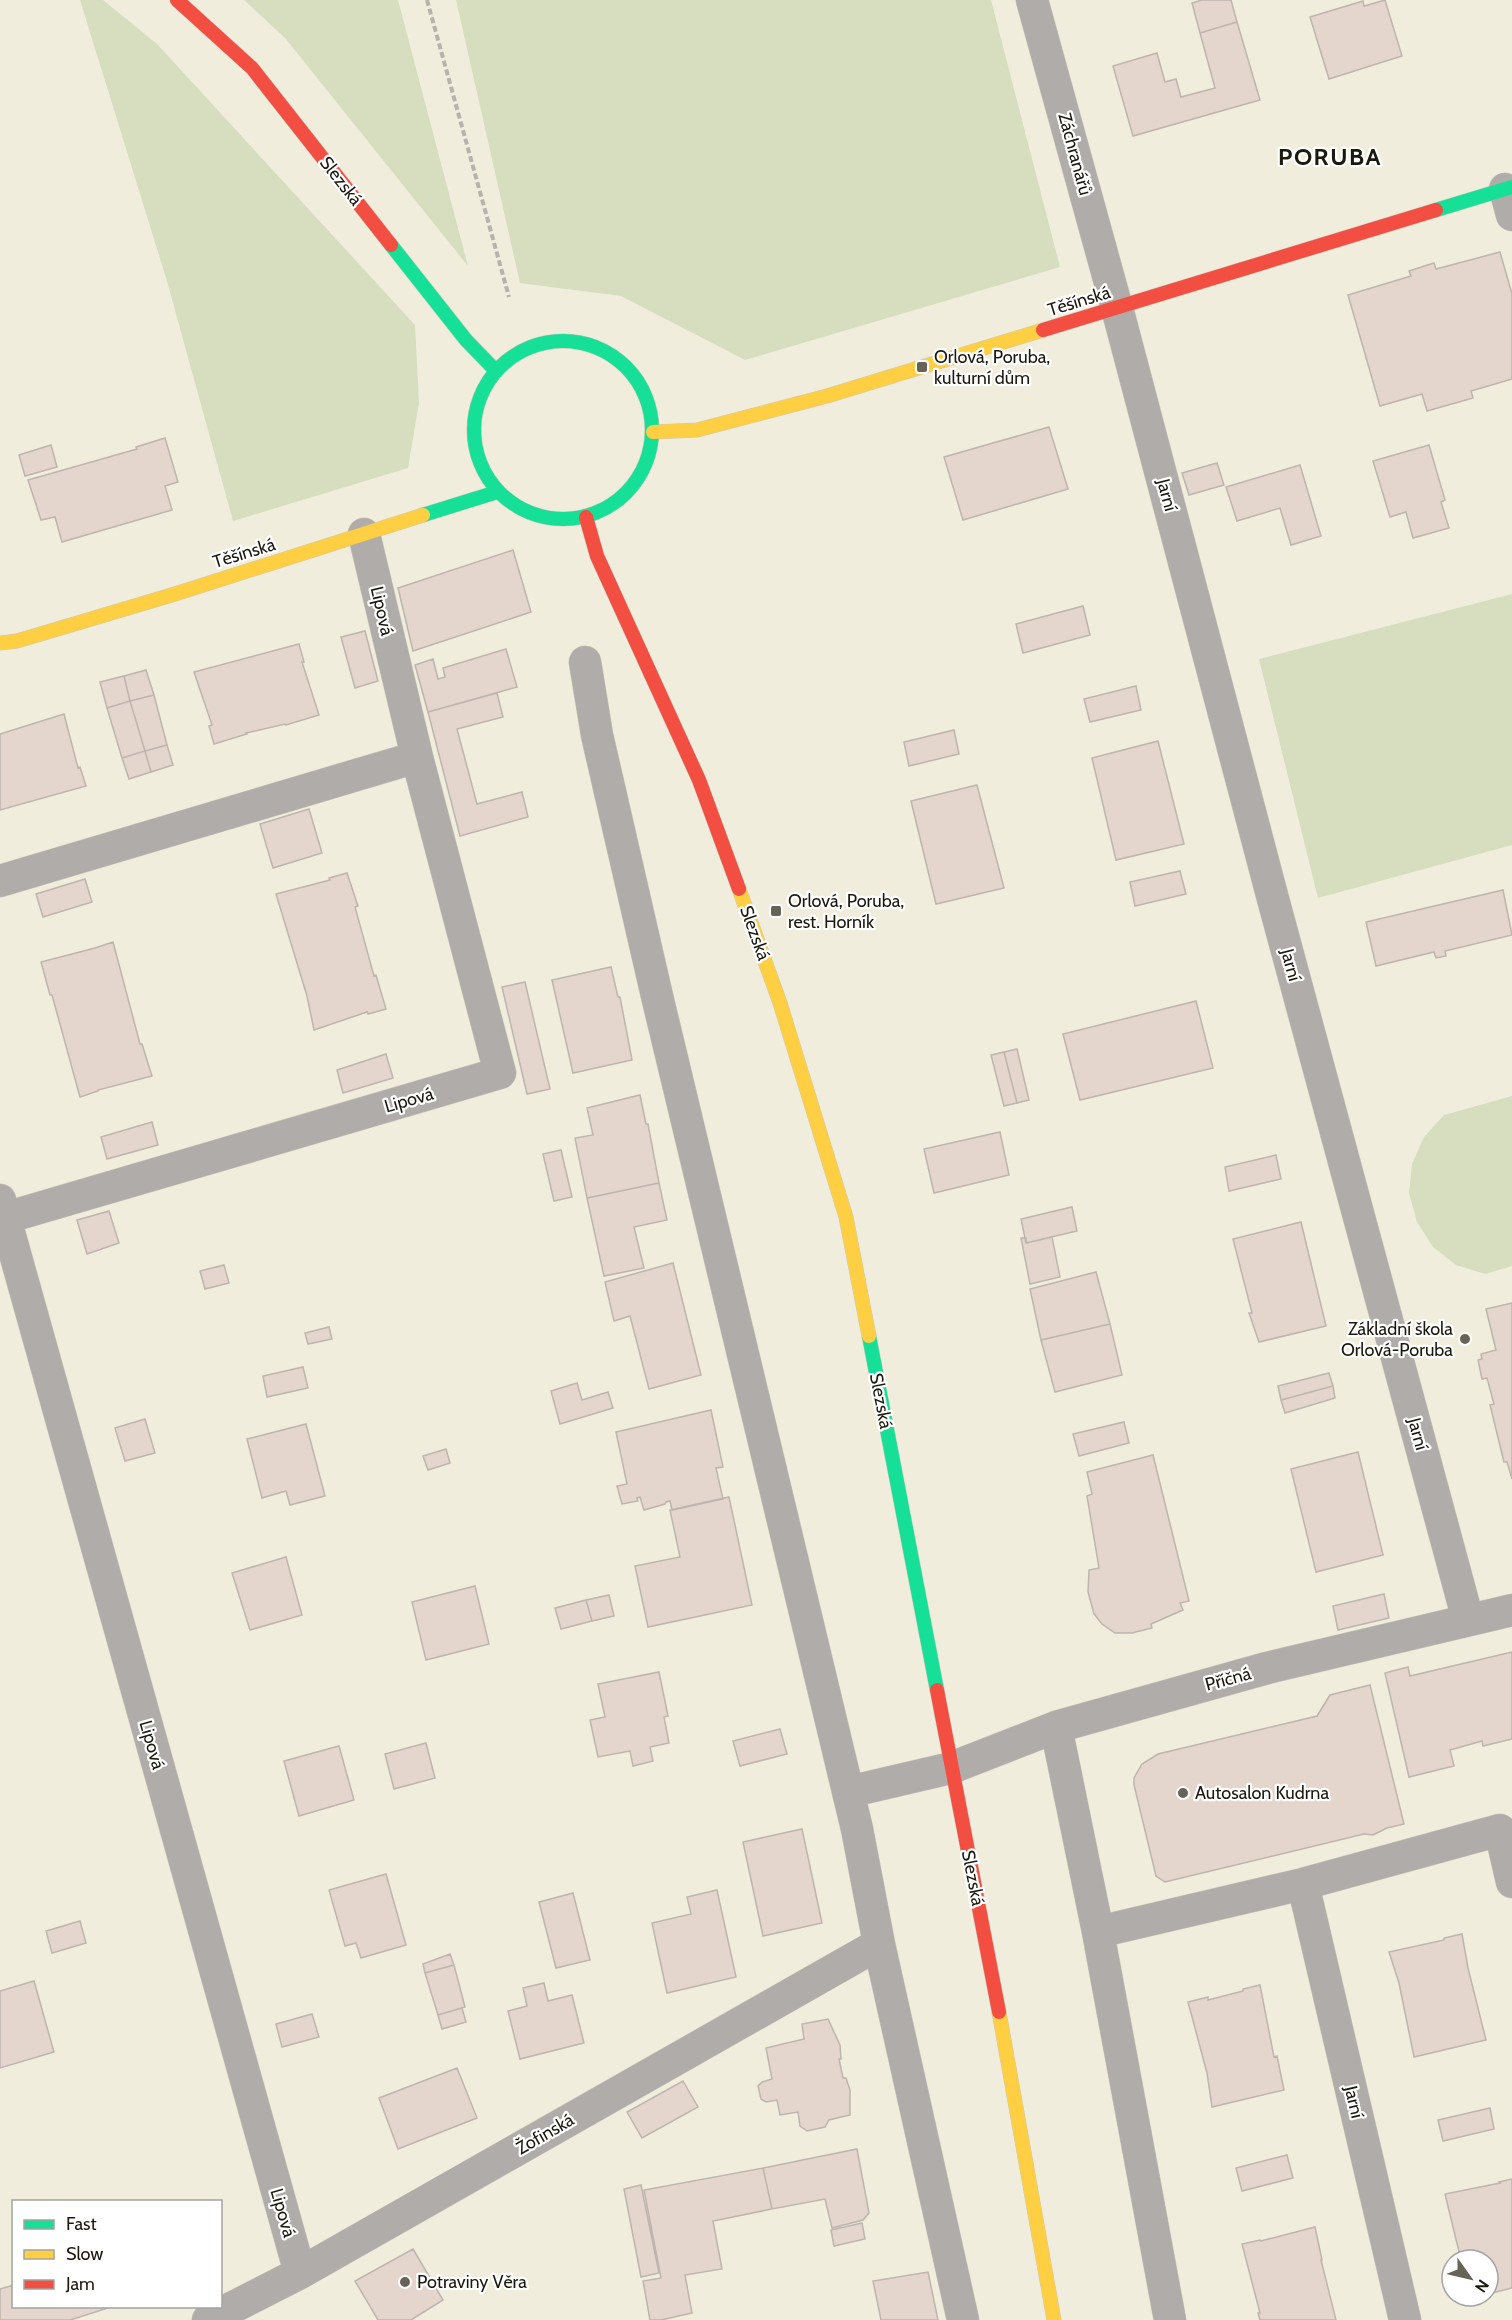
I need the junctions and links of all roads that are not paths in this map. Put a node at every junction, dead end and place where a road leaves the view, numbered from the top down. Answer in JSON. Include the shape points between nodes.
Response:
{"nodes":[{"id":1,"x":177,"y":0,"type":"edge"},
{"id":2,"x":1032,"y":0,"type":"edge"},
{"id":3,"x":1510,"y":197,"type":"edge"},
{"id":4,"x":1117,"y":309,"type":"junction"},
{"id":5,"x":496,"y":371,"type":"junction"},
{"id":6,"x":653,"y":432,"type":"junction"},
{"id":7,"x":497,"y":492,"type":"junction"},
{"id":8,"x":586,"y":517,"type":"junction"},
{"id":9,"x":364,"y":534,"type":"junction"},
{"id":10,"x":0,"y":643,"type":"edge"},
{"id":11,"x":585,"y":662,"type":"dead end"},
{"id":12,"x":417,"y":757,"type":"junction"},
{"id":13,"x":0,"y":881,"type":"edge"},
{"id":14,"x":3,"y":1209,"type":"edge"},
{"id":15,"x":1512,"y":1610,"type":"edge"},
{"id":16,"x":1468,"y":1620,"type":"junction"},
{"id":17,"x":1056,"y":1727,"type":"junction"},
{"id":18,"x":951,"y":1768,"type":"junction"},
{"id":19,"x":848,"y":1792,"type":"junction"},
{"id":20,"x":1512,"y":1882,"type":"edge"},
{"id":21,"x":1303,"y":1884,"type":"junction"},
{"id":22,"x":1098,"y":1932,"type":"junction"},
{"id":23,"x":879,"y":1944,"type":"junction"},
{"id":24,"x":300,"y":2273,"type":"junction"},
{"id":25,"x":208,"y":2320,"type":"edge"},
{"id":26,"x":963,"y":2320,"type":"edge"},
{"id":27,"x":1054,"y":2320,"type":"edge"},
{"id":28,"x":1170,"y":2320,"type":"edge"},
{"id":29,"x":1405,"y":2320,"type":"edge"}],
"edges":[{"from":1,"to":5,"type":"street","name":"Slezská","via":[[252,68],[466,340]]},
{"from":2,"to":4,"type":"street","name":"Záchranářů"},
{"from":3,"to":4,"type":"street","name":"Těšínská"},
{"from":4,"to":6,"type":"street","name":"Těšínská","via":[[827,396],[698,430]]},
{"from":4,"to":16,"type":"street","name":"Jarní"},
{"from":5,"to":6,"type":"street","via":[[516,354],[542,343],[569,341],[596,347],[619,360],[638,381],[649,405]]},
{"from":5,"to":7,"type":"street","via":[[482,394],[474,419],[480,462]]},
{"from":6,"to":8,"type":"street","via":[[648,461],[633,486],[612,505]]},
{"from":7,"to":8,"type":"street","via":[[538,517]]},
{"from":7,"to":9,"type":"street","name":"Těšínská"},
{"from":8,"to":18,"type":"street","name":"Slezská","via":[[597,556],[703,791],[780,1003],[846,1217]]},
{"from":9,"to":10,"type":"street","name":"Těšínská"},
{"from":9,"to":12,"type":"street","name":"Lipová"},
{"from":11,"to":19,"type":"street","via":[[597,735],[657,996]]},
{"from":12,"to":13,"type":"street"},
{"from":12,"to":14,"type":"street","name":"Lipová","via":[[500,1073]]},
{"from":14,"to":24,"type":"street","name":"Lipová"},
{"from":15,"to":16,"type":"street","name":"Příčná"},
{"from":16,"to":17,"type":"street","name":"Příčná","via":[[1267,1668]]},
{"from":17,"to":18,"type":"street","name":"Příčná"},
{"from":17,"to":22,"type":"street"},
{"from":18,"to":19,"type":"street","name":"Příčná"},
{"from":18,"to":27,"type":"street","name":"Slezská"},
{"from":19,"to":23,"type":"street"},
{"from":20,"to":21,"type":"street","via":[[1500,1830]]},
{"from":21,"to":22,"type":"street"},
{"from":21,"to":29,"type":"street","name":"Jarní"},
{"from":22,"to":28,"type":"street"},
{"from":23,"to":24,"type":"street","name":"Žofinská"},
{"from":23,"to":26,"type":"street"},
{"from":24,"to":25,"type":"street","name":"Žofinská"}]}
